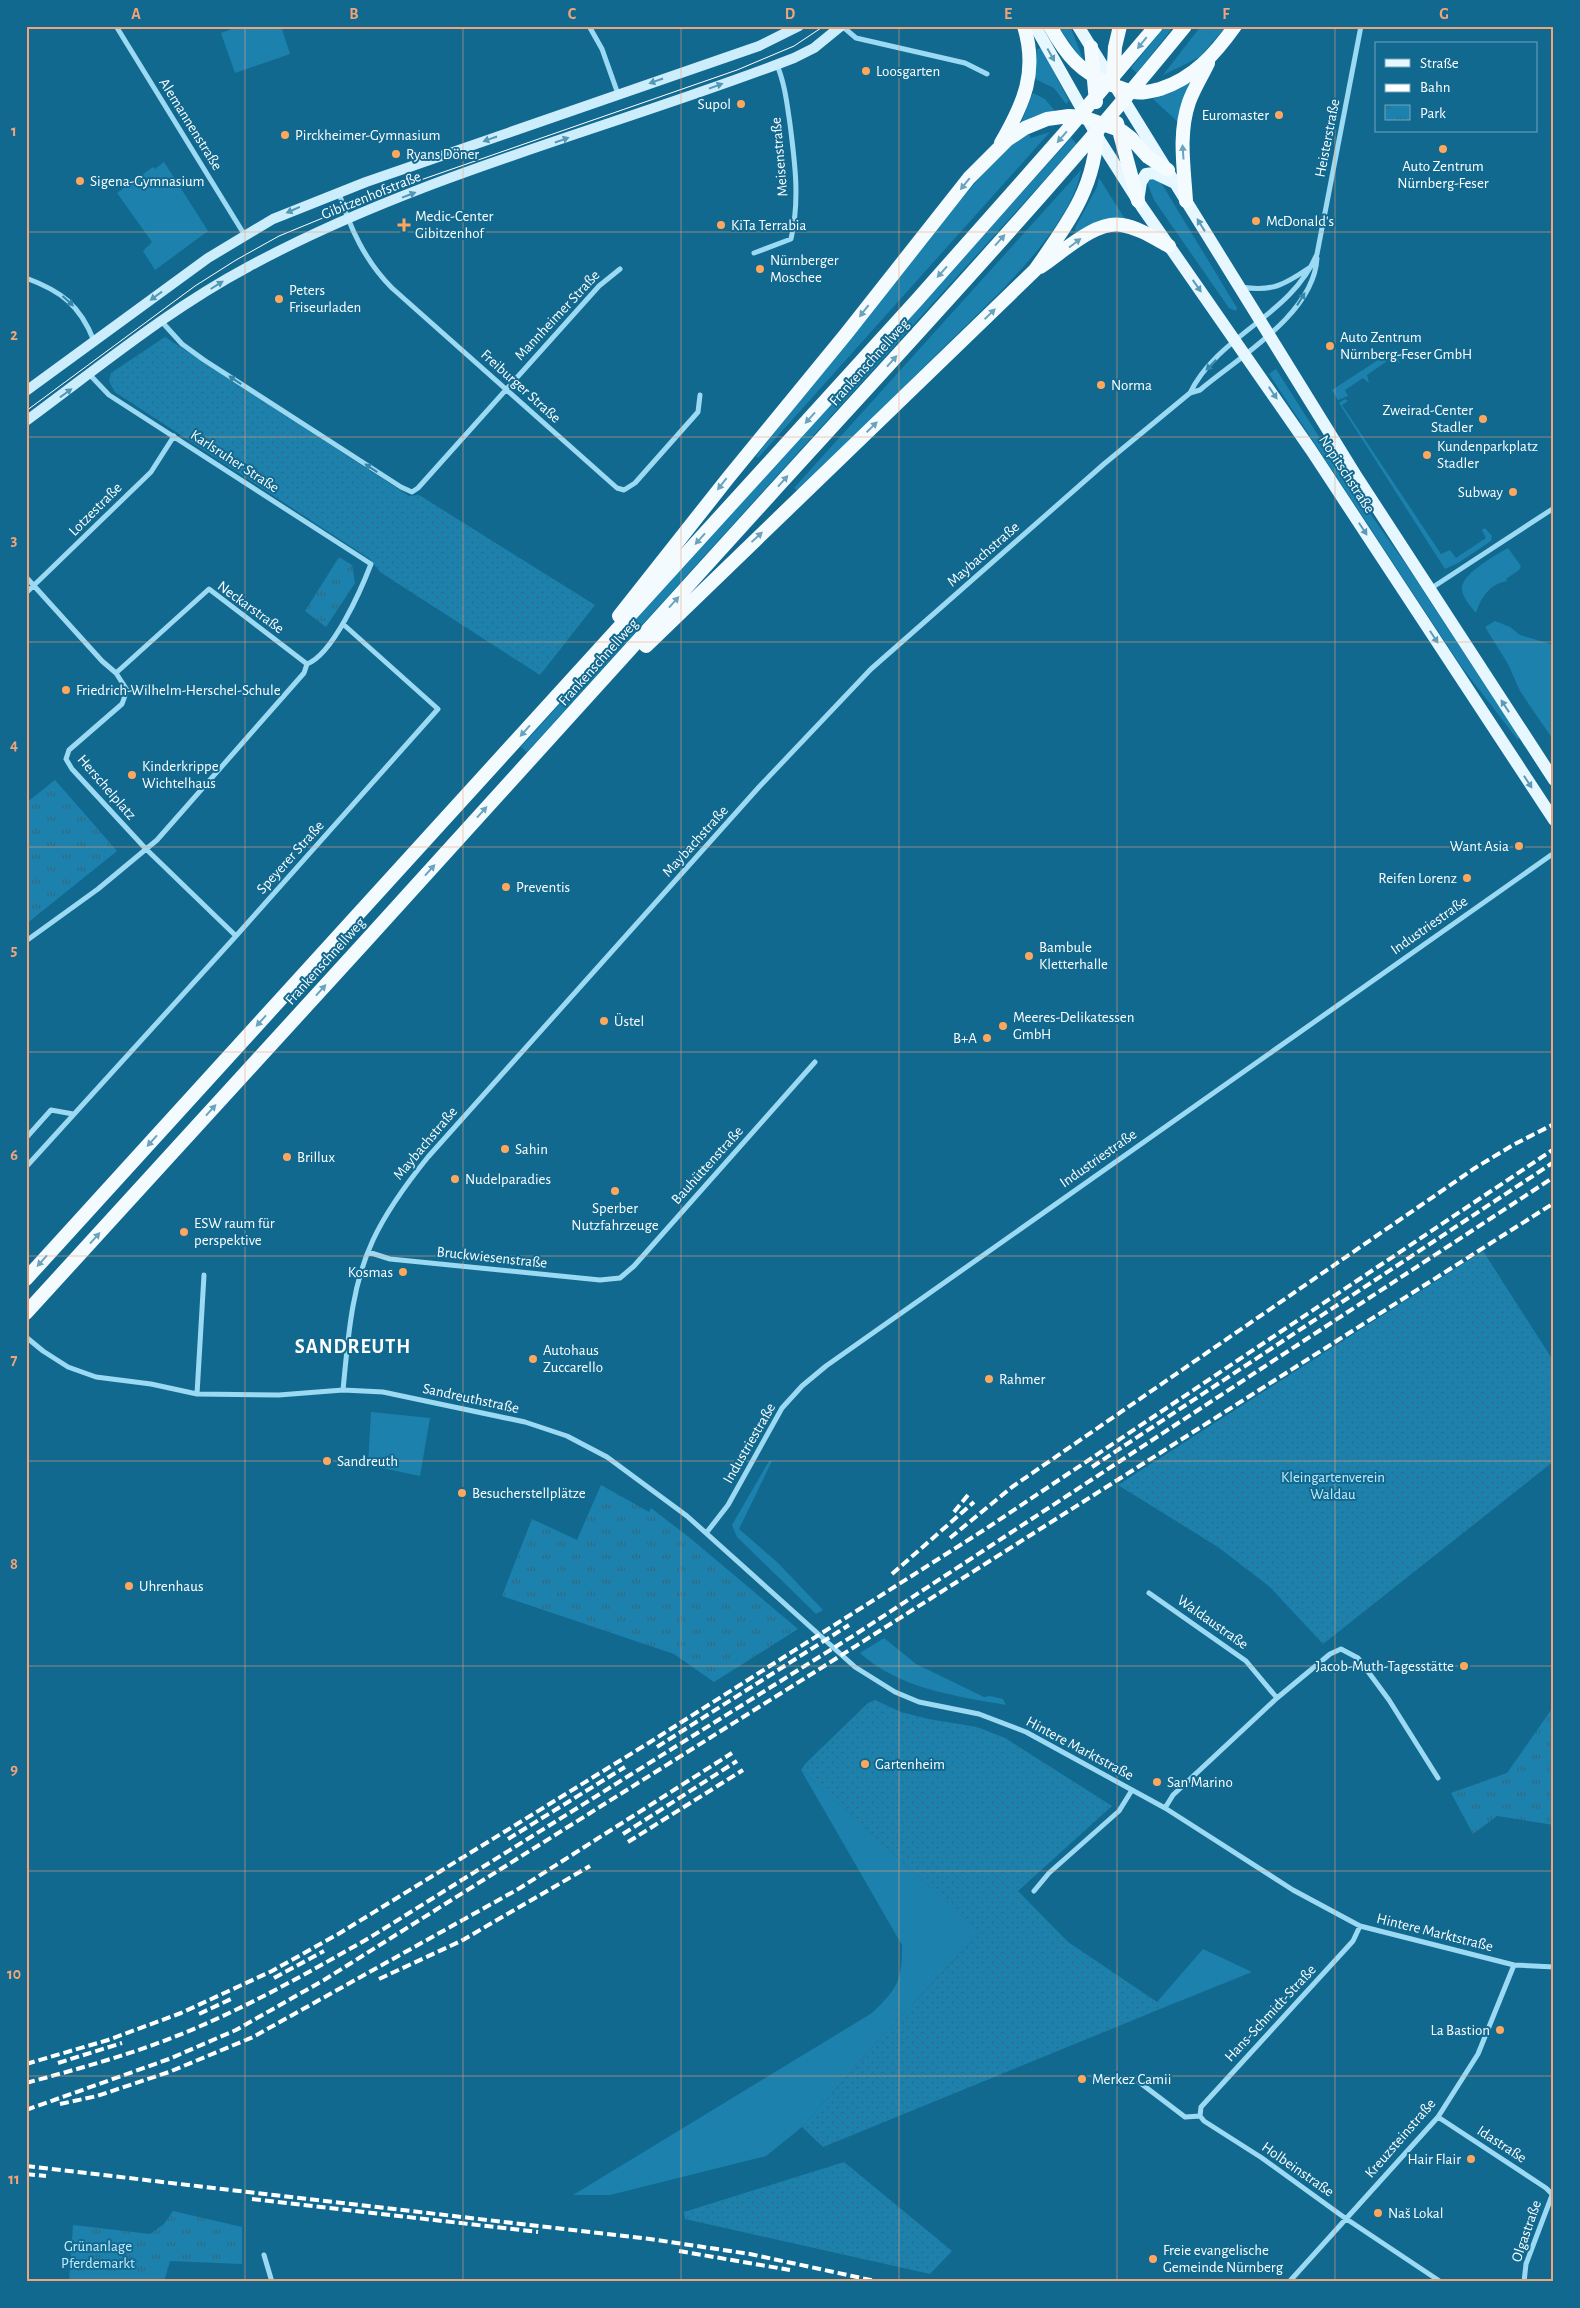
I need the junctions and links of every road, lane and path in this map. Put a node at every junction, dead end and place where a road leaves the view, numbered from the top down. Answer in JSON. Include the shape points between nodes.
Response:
{"nodes":[{"id":1,"x":116,"y":26,"type":"edge"},
{"id":2,"x":799,"y":26,"type":"edge"},
{"id":3,"x":842,"y":26,"type":"edge"},
{"id":4,"x":1024,"y":26,"type":"edge"},
{"id":5,"x":1035,"y":26,"type":"edge"},
{"id":6,"x":1050,"y":26,"type":"edge"},
{"id":7,"x":1078,"y":26,"type":"edge"},
{"id":8,"x":1120,"y":26,"type":"edge"},
{"id":9,"x":1156,"y":26,"type":"edge"},
{"id":10,"x":1185,"y":26,"type":"edge"},
{"id":11,"x":1235,"y":26,"type":"edge"},
{"id":12,"x":1361,"y":26,"type":"edge"},
{"id":13,"x":591,"y":27,"type":"edge"},
{"id":14,"x":1091,"y":47,"type":"joint"},
{"id":15,"x":1212,"y":56,"type":"junction"},
{"id":16,"x":777,"y":65,"type":"junction"},
{"id":17,"x":1095,"y":72,"type":"junction"},
{"id":18,"x":987,"y":74,"type":"dead end"},
{"id":19,"x":1114,"y":85,"type":"junction"},
{"id":20,"x":618,"y":95,"type":"junction"},
{"id":21,"x":1092,"y":120,"type":"junction"},
{"id":22,"x":1120,"y":131,"type":"junction"},
{"id":23,"x":1097,"y":136,"type":"junction"},
{"id":24,"x":998,"y":148,"type":"junction"},
{"id":25,"x":1172,"y":177,"type":"junction"},
{"id":26,"x":339,"y":192,"type":"junction"},
{"id":27,"x":1138,"y":201,"type":"junction"},
{"id":28,"x":1186,"y":201,"type":"junction"},
{"id":29,"x":348,"y":219,"type":"junction"},
{"id":30,"x":244,"y":234,"type":"junction"},
{"id":31,"x":1169,"y":246,"type":"junction"},
{"id":32,"x":754,"y":253,"type":"dead end"},
{"id":33,"x":1317,"y":254,"type":"junction"},
{"id":34,"x":1312,"y":266,"type":"junction"},
{"id":35,"x":620,"y":269,"type":"dead end"},
{"id":36,"x":1035,"y":270,"type":"junction"},
{"id":37,"x":26,"y":278,"type":"edge"},
{"id":38,"x":1239,"y":287,"type":"junction"},
{"id":39,"x":1260,"y":321,"type":"junction"},
{"id":40,"x":162,"y":322,"type":"junction"},
{"id":41,"x":1268,"y":334,"type":"junction"},
{"id":42,"x":94,"y":341,"type":"junction"},
{"id":43,"x":1236,"y":341,"type":"junction"},
{"id":44,"x":1245,"y":353,"type":"junction"},
{"id":45,"x":90,"y":375,"type":"junction"},
{"id":46,"x":506,"y":388,"type":"junction"},
{"id":47,"x":26,"y":391,"type":"edge"},
{"id":48,"x":1190,"y":393,"type":"junction"},
{"id":49,"x":700,"y":395,"type":"dead end"},
{"id":50,"x":26,"y":421,"type":"edge"},
{"id":51,"x":174,"y":436,"type":"junction"},
{"id":52,"x":1554,"y":508,"type":"edge"},
{"id":53,"x":26,"y":577,"type":"edge"},
{"id":54,"x":34,"y":587,"type":"junction"},
{"id":55,"x":1429,"y":590,"type":"junction"},
{"id":56,"x":26,"y":593,"type":"edge"},
{"id":57,"x":343,"y":624,"type":"junction"},
{"id":58,"x":307,"y":664,"type":"junction"},
{"id":59,"x":116,"y":673,"type":"junction"},
{"id":60,"x":558,"y":696,"type":"junction"},
{"id":61,"x":583,"y":703,"type":"junction"},
{"id":62,"x":1524,"y":735,"type":"junction"},
{"id":63,"x":1503,"y":743,"type":"junction"},
{"id":64,"x":1554,"y":780,"type":"edge"},
{"id":65,"x":1554,"y":820,"type":"edge"},
{"id":66,"x":145,"y":848,"type":"junction"},
{"id":67,"x":1554,"y":853,"type":"edge"},
{"id":68,"x":236,"y":936,"type":"junction"},
{"id":69,"x":26,"y":941,"type":"edge"},
{"id":70,"x":815,"y":1062,"type":"dead end"},
{"id":71,"x":74,"y":1114,"type":"junction"},
{"id":72,"x":26,"y":1138,"type":"edge"},
{"id":73,"x":26,"y":1167,"type":"edge"},
{"id":74,"x":368,"y":1252,"type":"junction"},
{"id":75,"x":204,"y":1276,"type":"dead end"},
{"id":76,"x":26,"y":1279,"type":"edge"},
{"id":77,"x":615,"y":1279,"type":"joint"},
{"id":78,"x":26,"y":1313,"type":"edge"},
{"id":79,"x":26,"y":1337,"type":"edge"},
{"id":80,"x":343,"y":1390,"type":"junction"},
{"id":81,"x":197,"y":1394,"type":"junction"},
{"id":82,"x":707,"y":1532,"type":"junction"},
{"id":83,"x":1149,"y":1593,"type":"dead end"},
{"id":84,"x":1277,"y":1698,"type":"junction"},
{"id":85,"x":1438,"y":1778,"type":"dead end"},
{"id":86,"x":1132,"y":1790,"type":"junction"},
{"id":87,"x":1165,"y":1808,"type":"junction"},
{"id":88,"x":1034,"y":1891,"type":"dead end"},
{"id":89,"x":1360,"y":1926,"type":"junction"},
{"id":90,"x":1514,"y":1965,"type":"junction"},
{"id":91,"x":1554,"y":1967,"type":"edge"},
{"id":92,"x":1139,"y":2082,"type":"dead end"},
{"id":93,"x":1200,"y":2116,"type":"junction"},
{"id":94,"x":1438,"y":2117,"type":"junction"},
{"id":95,"x":1553,"y":2192,"type":"edge"},
{"id":96,"x":1345,"y":2218,"type":"junction"},
{"id":97,"x":264,"y":2255,"type":"dead end"},
{"id":98,"x":272,"y":2282,"type":"edge"},
{"id":99,"x":1289,"y":2282,"type":"edge"},
{"id":100,"x":1441,"y":2282,"type":"edge"},
{"id":101,"x":1524,"y":2282,"type":"edge"}],
"edges":[{"from":1,"to":30,"type":"street","name":"Alemannenstraße"},
{"from":2,"to":20,"type":"main road","name":"Gibitzenhofstraße","one_way":true,"via":[[759,46]]},
{"from":3,"to":16,"type":"main road","name":"Gibitzenhofstraße","via":[[814,48]]},
{"from":3,"to":18,"type":"street","name":"Gibitzenhofstraße","via":[[856,38],[965,63]]},
{"from":4,"to":24,"type":"highway","via":[[1030,55],[1026,90]]},
{"from":5,"to":21,"type":"main road","one_way":true,"via":[[1073,95]]},
{"from":6,"to":17,"type":"highway","via":[[1072,60]]},
{"from":7,"to":14,"type":"main road"},
{"from":8,"to":19,"type":"highway","via":[[1112,72]]},
{"from":9,"to":60,"type":"highway","name":"Frankenschnellweg","one_way":true,"via":[[955,258]]},
{"from":61,"to":10,"type":"highway","name":"Frankenschnellweg","one_way":true,"via":[[1081,150]]},
{"from":11,"to":15,"type":"highway"},
{"from":12,"to":33,"type":"street","name":"Heisterstraße"},
{"from":13,"to":20,"type":"street"},
{"from":14,"to":17,"type":"highway"},
{"from":15,"to":19,"type":"highway","via":[[1192,74],[1156,90],[1134,92]]},
{"from":28,"to":15,"type":"highway","one_way":true,"via":[[1182,145],[1185,117]]},
{"from":29,"to":16,"type":"main road","name":"Gibitzenhofstraße","one_way":true,"via":[[492,164]]},
{"from":16,"to":32,"type":"street","name":"Meisenstraße","via":[[784,85],[794,156],[797,188],[795,223],[791,239]]},
{"from":17,"to":19,"type":"highway"},
{"from":17,"to":21,"type":"highway"},
{"from":19,"to":22,"type":"highway"},
{"from":19,"to":25,"type":"main road","name":"Nopitschstraße"},
{"from":20,"to":26,"type":"main road","name":"Gibitzenhofstraße","one_way":true},
{"from":21,"to":22,"type":"highway"},
{"from":21,"to":23,"type":"highway"},
{"from":21,"to":24,"type":"highway","via":[[1069,116],[1053,118],[1025,128]]},
{"from":22,"to":25,"type":"highway"},
{"from":22,"to":27,"type":"highway"},
{"from":23,"to":27,"type":"main road","name":"Nopitschstraße"},
{"from":23,"to":36,"type":"highway","via":[[1094,163],[1078,206]]},
{"from":24,"to":60,"type":"highway","one_way":true,"via":[[970,178],[728,478]]},
{"from":25,"to":27,"type":"main road","via":[[1146,174],[1141,182]]},
{"from":25,"to":28,"type":"main road","name":"Nopitschstraße"},
{"from":26,"to":29,"type":"street","name":"Freiburger Straße"},
{"from":26,"to":30,"type":"main road","name":"Gibitzenhofstraße","one_way":true},
{"from":27,"to":31,"type":"main road","name":"Nopitschstraße"},
{"from":38,"to":28,"type":"main road","name":"Nopitschstraße","one_way":true},
{"from":40,"to":29,"type":"main road","name":"Gibitzenhofstraße","one_way":true,"via":[[247,267]]},
{"from":29,"to":46,"type":"street","name":"Freiburger Straße","via":[[374,270]]},
{"from":30,"to":42,"type":"main road","name":"Gibitzenhofstraße","one_way":true},
{"from":36,"to":31,"type":"highway","one_way":true,"via":[[1086,235],[1106,226],[1120,224],[1134,228]]},
{"from":31,"to":43,"type":"main road","name":"Nopitschstraße","one_way":true},
{"from":33,"to":34,"type":"street","name":"Heisterstraße"},
{"from":41,"to":33,"type":"street","name":"Heisterstraße","one_way":true,"via":[[1299,304],[1316,272]]},
{"from":34,"to":38,"type":"street","via":[[1278,287],[1256,290]]},
{"from":34,"to":39,"type":"street","name":"Heisterstraße","via":[[1297,288]]},
{"from":35,"to":46,"type":"street","name":"Mannheimer Straße","via":[[599,286]]},
{"from":61,"to":36,"type":"highway","one_way":true,"via":[[640,652]]},
{"from":37,"to":42,"type":"street","one_way":true,"via":[[66,298],[85,319]]},
{"from":38,"to":39,"type":"main road","name":"Nopitschstraße"},
{"from":39,"to":41,"type":"main road","name":"Nopitschstraße"},
{"from":39,"to":43,"type":"street","name":"Heisterstraße"},
{"from":40,"to":45,"type":"main road","name":"Gibitzenhofstraße"},
{"from":46,"to":40,"type":"street","name":"Mannheimer Straße","one_way":true,"via":[[413,491],[401,487],[204,360],[182,344]]},
{"from":41,"to":44,"type":"street","name":"Maybachstraße"},
{"from":41,"to":55,"type":"main road","name":"Nopitschstraße"},
{"from":42,"to":47,"type":"main road","name":"Gibitzenhofstraße"},
{"from":43,"to":44,"type":"main road","name":"Nopitschstraße"},
{"from":43,"to":48,"type":"street","name":"Maybachstraße","one_way":true,"via":[[1196,381]]},
{"from":44,"to":48,"type":"street","name":"Maybachstraße","via":[[1200,390]]},
{"from":44,"to":63,"type":"main road","name":"Nopitschstraße","one_way":true},
{"from":50,"to":45,"type":"main road","name":"Gibitzenhofstraße","one_way":true},
{"from":45,"to":51,"type":"street","name":"Karlsruher Straße","via":[[109,395]]},
{"from":46,"to":49,"type":"street","name":"Freiburger Straße","via":[[609,482],[624,490],[635,483],[698,412]]},
{"from":48,"to":74,"type":"street","name":"Maybachstraße","via":[[1104,464],[871,669],[759,787],[428,1157],[402,1190]]},
{"from":51,"to":54,"type":"street","name":"Lotzestraße","via":[[151,472]]},
{"from":51,"to":57,"type":"street","name":"Karlsruher Straße","via":[[371,564]]},
{"from":52,"to":55,"type":"street"},
{"from":53,"to":54,"type":"street"},
{"from":54,"to":56,"type":"street","name":"Lotzestraße"},
{"from":54,"to":59,"type":"street"},
{"from":62,"to":55,"type":"main road","name":"Nopitschstraße","one_way":true},
{"from":57,"to":58,"type":"street","via":[[314,662]]},
{"from":57,"to":68,"type":"street","name":"Speyerer Straße","via":[[438,709]]},
{"from":58,"to":59,"type":"street","name":"Neckarstraße","via":[[209,589]]},
{"from":58,"to":66,"type":"street","via":[[304,673],[157,840]]},
{"from":59,"to":66,"type":"street","name":"Herschelplatz","via":[[127,690],[122,704],[69,750],[66,759]]},
{"from":60,"to":76,"type":"highway","name":"Frankenschnellweg","one_way":true},
{"from":78,"to":61,"type":"highway","name":"Frankenschnellweg","one_way":true},
{"from":62,"to":63,"type":"main road","via":[[1519,744]]},
{"from":62,"to":64,"type":"main road","name":"Nopitschstraße"},
{"from":63,"to":65,"type":"main road","name":"Nopitschstraße","one_way":true},
{"from":66,"to":68,"type":"street","name":"Herschelplatz"},
{"from":66,"to":69,"type":"street","via":[[98,889]]},
{"from":67,"to":82,"type":"street","name":"Industriestraße","via":[[826,1366],[782,1408],[728,1505]]},
{"from":68,"to":71,"type":"street","name":"Speyerer Straße"},
{"from":70,"to":77,"type":"street","name":"Bauhüttenstraße","via":[[634,1266]]},
{"from":71,"to":72,"type":"street","via":[[51,1110]]},
{"from":71,"to":73,"type":"street","name":"Speyerer Straße"},
{"from":74,"to":77,"type":"street","name":"Bruckwiesenstraße","via":[[390,1259]]},
{"from":74,"to":80,"type":"street","name":"Maybachstraße","via":[[350,1324]]},
{"from":75,"to":81,"type":"street"},
{"from":79,"to":81,"type":"street","name":"Sandreuthstraße","via":[[68,1367],[96,1376]]},
{"from":80,"to":81,"type":"street","name":"Sandreuthstraße","via":[[279,1395]]},
{"from":80,"to":82,"type":"street","name":"Sandreuthstraße","via":[[383,1392],[473,1410],[567,1436],[608,1457]]},
{"from":82,"to":86,"type":"street","name":"Hintere Marktstraße","via":[[855,1667],[895,1692],[919,1702],[1010,1724]]},
{"from":83,"to":84,"type":"street","name":"Waldaustraße","via":[[1246,1661]]},
{"from":84,"to":85,"type":"street","via":[[1330,1654],[1341,1649],[1350,1653],[1358,1658],[1389,1700]]},
{"from":84,"to":87,"type":"street","via":[[1173,1795]]},
{"from":86,"to":87,"type":"street","name":"Hintere Marktstraße"},
{"from":86,"to":88,"type":"street","via":[[1119,1812],[1049,1873]]},
{"from":87,"to":89,"type":"street","name":"Hintere Marktstraße","via":[[1293,1890]]},
{"from":89,"to":90,"type":"street","name":"Hintere Marktstraße"},
{"from":89,"to":93,"type":"street","name":"Hans-Schmidt-Straße","via":[[1353,1941],[1201,2107]]},
{"from":90,"to":91,"type":"street","name":"Hintere Marktstraße"},
{"from":90,"to":94,"type":"street","name":"Kreuzsteinstraße","via":[[1478,2054]]},
{"from":92,"to":93,"type":"street","name":"Holbeinstraße","via":[[1185,2116]]},
{"from":93,"to":96,"type":"street","name":"Holbeinstraße"},
{"from":94,"to":95,"type":"street","name":"Idastraße"},
{"from":94,"to":96,"type":"street","name":"Kreuzsteinstraße"},
{"from":95,"to":101,"type":"street","name":"Olgastraße","via":[[1526,2264]]},
{"from":96,"to":99,"type":"street","name":"Kreuzsteinstraße"},
{"from":96,"to":100,"type":"street","name":"Holbeinstraße"},
{"from":97,"to":98,"type":"street"}]}
